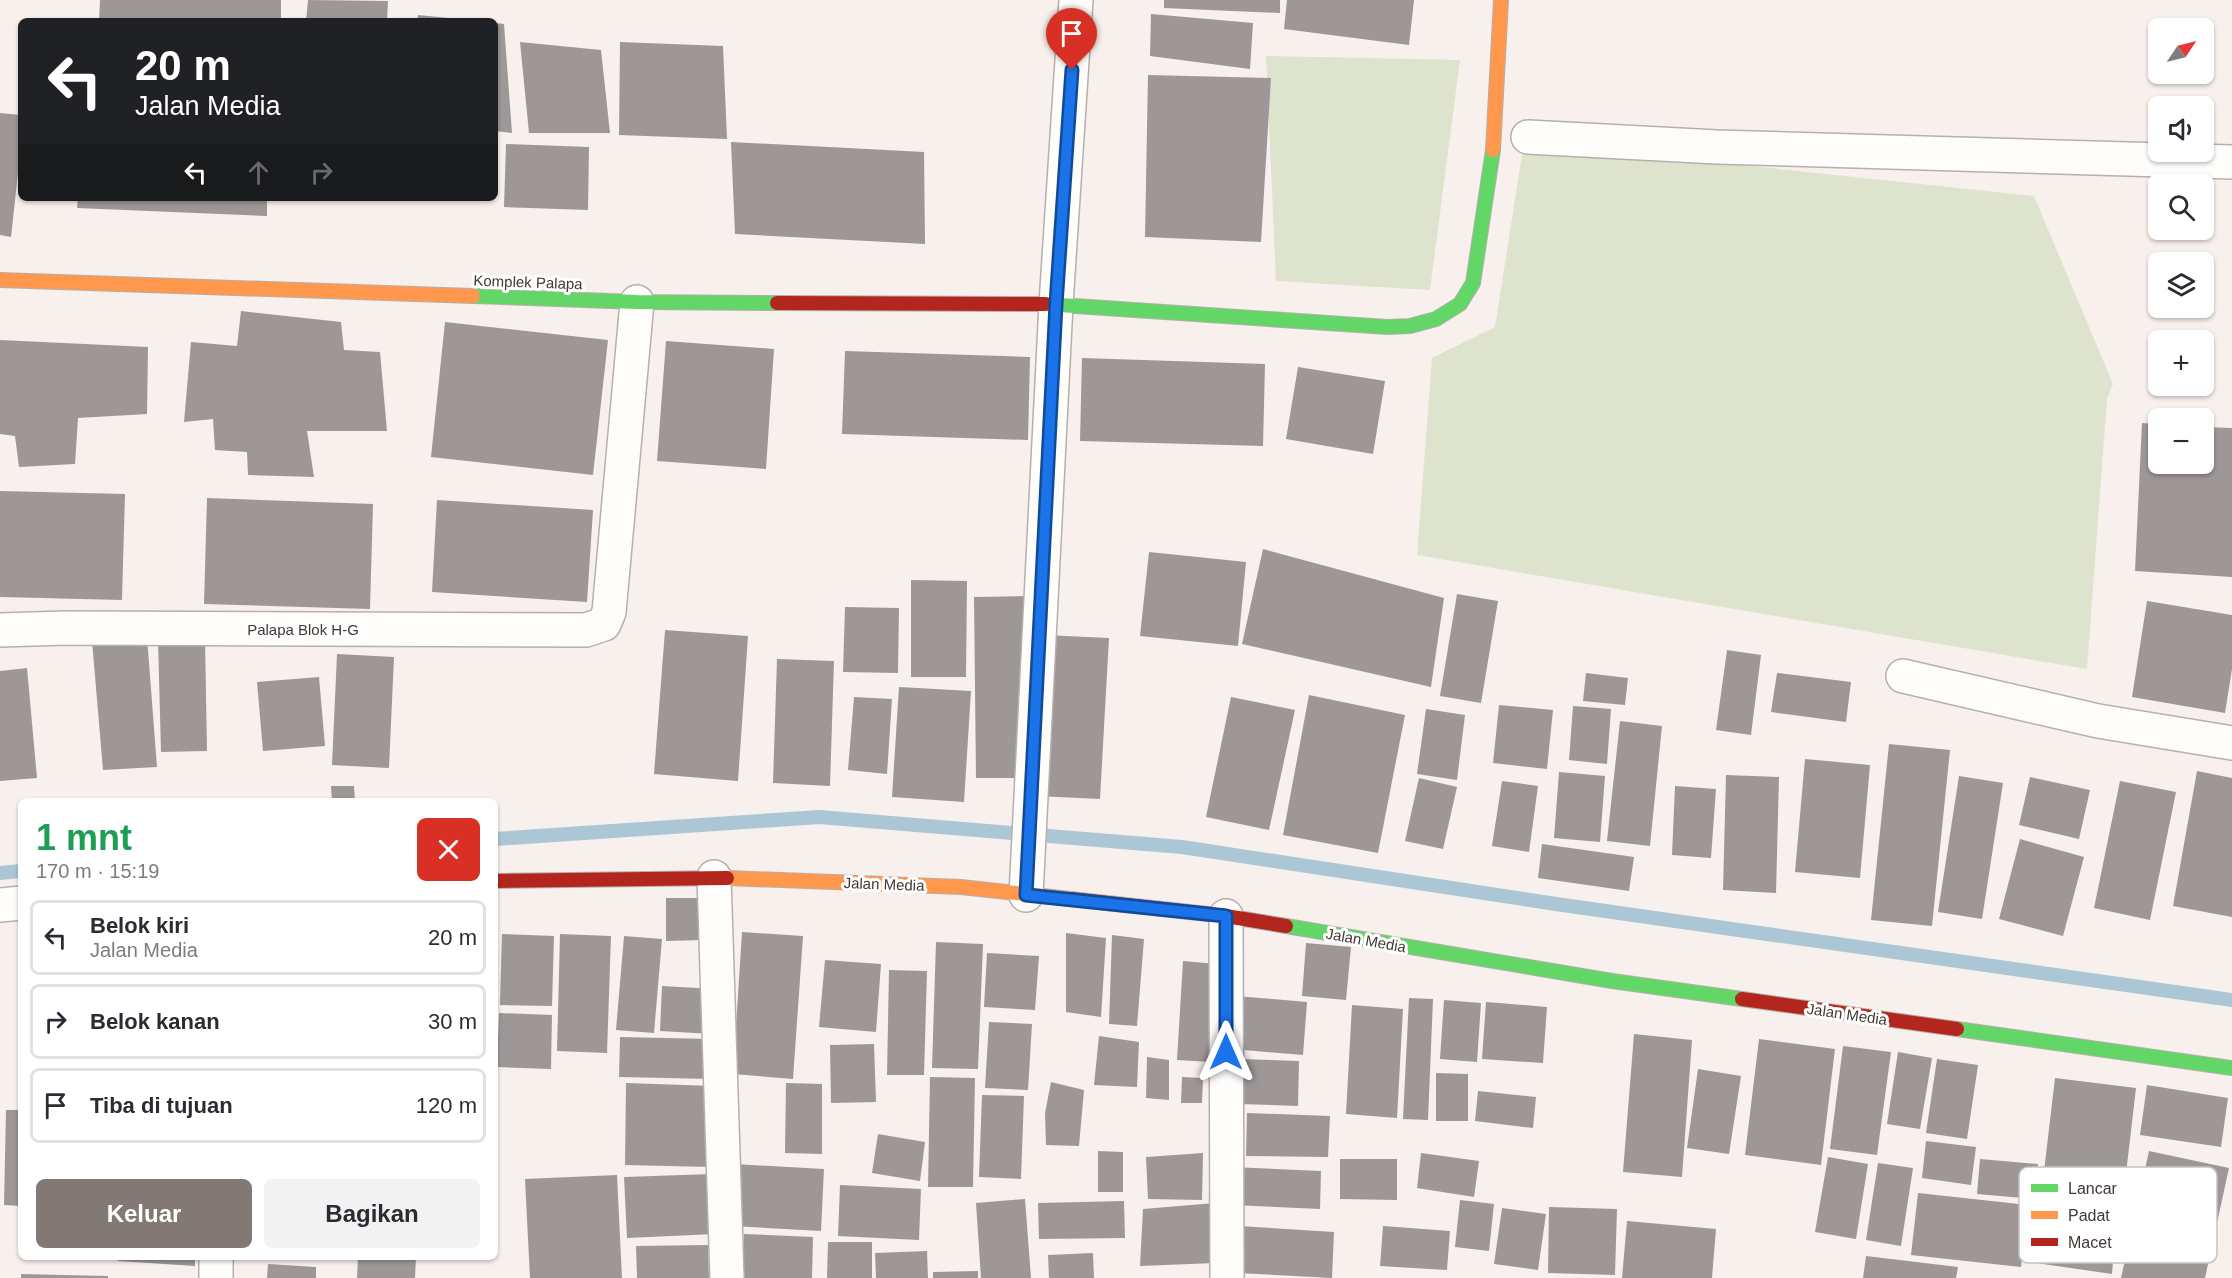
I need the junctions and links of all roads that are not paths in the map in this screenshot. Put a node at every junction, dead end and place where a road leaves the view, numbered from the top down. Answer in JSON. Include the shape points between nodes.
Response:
{"nodes":[{"id":1,"x":1076,"y":0,"type":"edge"},
{"id":2,"x":1501,"y":0,"type":"edge"},
{"id":3,"x":1528,"y":137,"type":"dead end"},
{"id":4,"x":2232,"y":162,"type":"edge"},
{"id":5,"x":0,"y":280,"type":"edge"},
{"id":6,"x":637,"y":302,"type":"junction"},
{"id":7,"x":1056,"y":304,"type":"junction"},
{"id":8,"x":0,"y":630,"type":"edge"},
{"id":9,"x":1903,"y":676,"type":"dead end"},
{"id":10,"x":2232,"y":743,"type":"edge"},
{"id":11,"x":714,"y":877,"type":"junction"},
{"id":12,"x":498,"y":881,"type":"edge"},
{"id":13,"x":1027,"y":887,"type":"junction"},
{"id":14,"x":18,"y":903,"type":"edge"},
{"id":15,"x":0,"y":905,"type":"edge"},
{"id":16,"x":1226,"y":916,"type":"junction"},
{"id":17,"x":2232,"y":1068,"type":"edge"},
{"id":18,"x":216,"y":1260,"type":"edge"},
{"id":19,"x":216,"y":1278,"type":"edge"},
{"id":20,"x":727,"y":1278,"type":"edge"},
{"id":21,"x":1227,"y":1278,"type":"edge"}],
"edges":[{"from":1,"to":7,"type":"street"},
{"from":2,"to":7,"type":"street","name":"Komplek Palapa","via":[[1494,140],[1477,268],[1467,293],[1450,311],[1423,323],[1387,327]]},
{"from":3,"to":4,"type":"street","via":[[1717,147]]},
{"from":5,"to":6,"type":"street","name":"Komplek Palapa"},
{"from":6,"to":7,"type":"street","name":"Komplek Palapa"},
{"from":6,"to":8,"type":"street","name":"Palapa Blok H-G","via":[[609,612],[604,624],[586,630]]},
{"from":7,"to":13,"type":"street"},
{"from":9,"to":10,"type":"street","via":[[2098,721]]},
{"from":11,"to":12,"type":"street","name":"Jalan Media"},
{"from":11,"to":13,"type":"street","name":"Jalan Media"},
{"from":11,"to":20,"type":"street"},
{"from":13,"to":16,"type":"street","name":"Jalan Media"},
{"from":14,"to":15,"type":"street"},
{"from":16,"to":17,"type":"street","name":"Jalan Media","via":[[1612,981]]},
{"from":16,"to":21,"type":"street"},
{"from":18,"to":19,"type":"street"}]}
